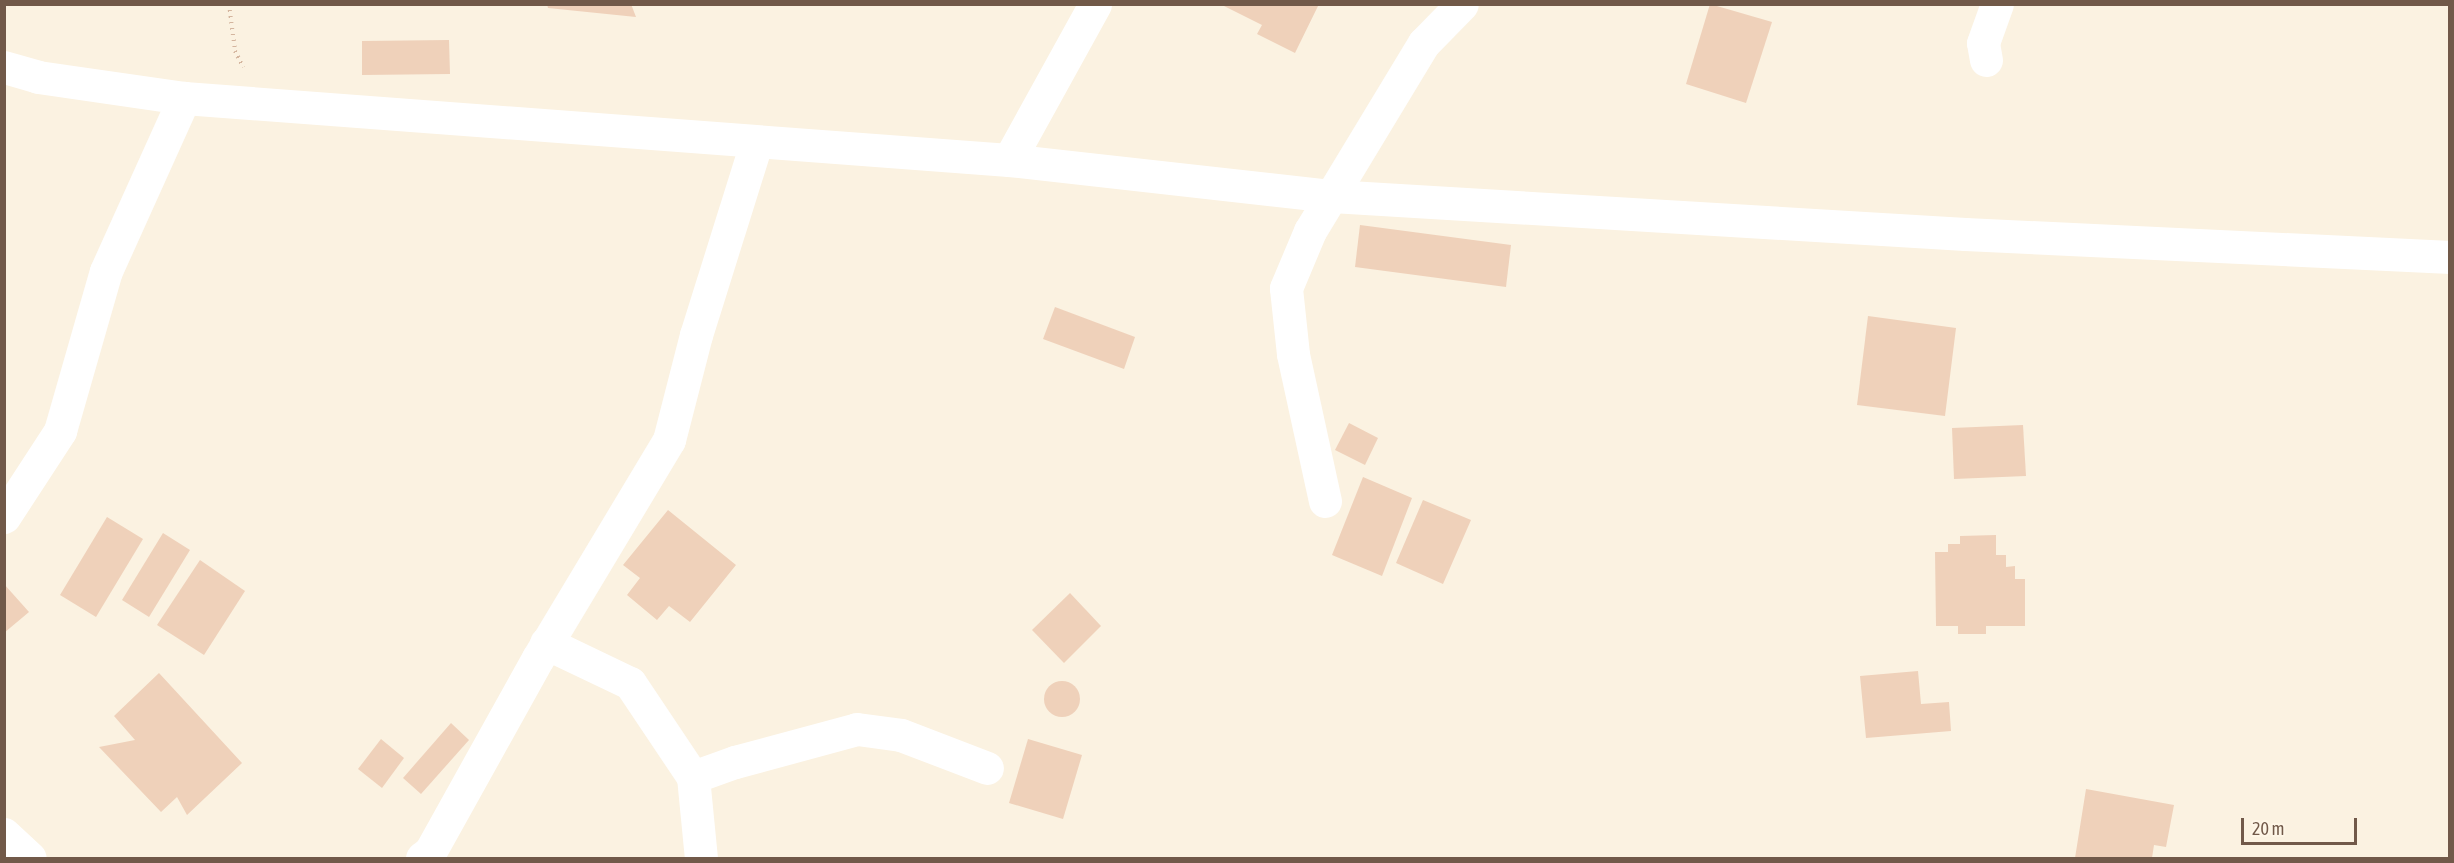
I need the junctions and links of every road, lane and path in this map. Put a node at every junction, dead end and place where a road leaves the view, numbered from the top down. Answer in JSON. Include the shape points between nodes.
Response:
{"nodes":[{"id":1,"x":230,"y":4,"type":"edge"},
{"id":2,"x":1095,"y":4,"type":"edge"},
{"id":3,"x":1462,"y":4,"type":"edge"},
{"id":4,"x":1997,"y":4,"type":"edge"},
{"id":5,"x":1986,"y":60,"type":"dead end"},
{"id":6,"x":4,"y":68,"type":"edge"},
{"id":7,"x":184,"y":98,"type":"junction"},
{"id":8,"x":259,"y":103,"type":"junction"},
{"id":9,"x":756,"y":143,"type":"junction"},
{"id":10,"x":1009,"y":160,"type":"junction"},
{"id":11,"x":1332,"y":196,"type":"junction"},
{"id":12,"x":2450,"y":257,"type":"edge"},
{"id":13,"x":1325,"y":501,"type":"dead end"},
{"id":14,"x":4,"y":517,"type":"edge"},
{"id":15,"x":546,"y":643,"type":"junction"},
{"id":16,"x":987,"y":768,"type":"dead end"},
{"id":17,"x":693,"y":777,"type":"junction"},
{"id":18,"x":4,"y":834,"type":"edge"},
{"id":19,"x":30,"y":858,"type":"edge"},
{"id":20,"x":422,"y":858,"type":"edge"},
{"id":21,"x":701,"y":858,"type":"edge"}],
"edges":[{"from":1,"to":8,"type":"path","via":[[236,51]]},
{"from":2,"to":10,"type":"street"},
{"from":3,"to":11,"type":"street","via":[[1424,43]]},
{"from":4,"to":5,"type":"street","via":[[1983,43]]},
{"from":6,"to":7,"type":"street","via":[[38,77]]},
{"from":7,"to":8,"type":"street"},
{"from":7,"to":14,"type":"street","via":[[106,271],[60,431]]},
{"from":8,"to":9,"type":"street"},
{"from":9,"to":10,"type":"street"},
{"from":9,"to":15,"type":"street","via":[[696,335],[669,440]]},
{"from":10,"to":11,"type":"street"},
{"from":11,"to":12,"type":"street","via":[[1965,234]]},
{"from":11,"to":13,"type":"street","via":[[1310,231],[1286,288],[1293,354]]},
{"from":15,"to":17,"type":"street","via":[[630,683]]},
{"from":15,"to":20,"type":"street","via":[[430,852]]},
{"from":16,"to":17,"type":"street","via":[[901,735],[857,729]]},
{"from":17,"to":21,"type":"street"},
{"from":18,"to":19,"type":"street"}]}
